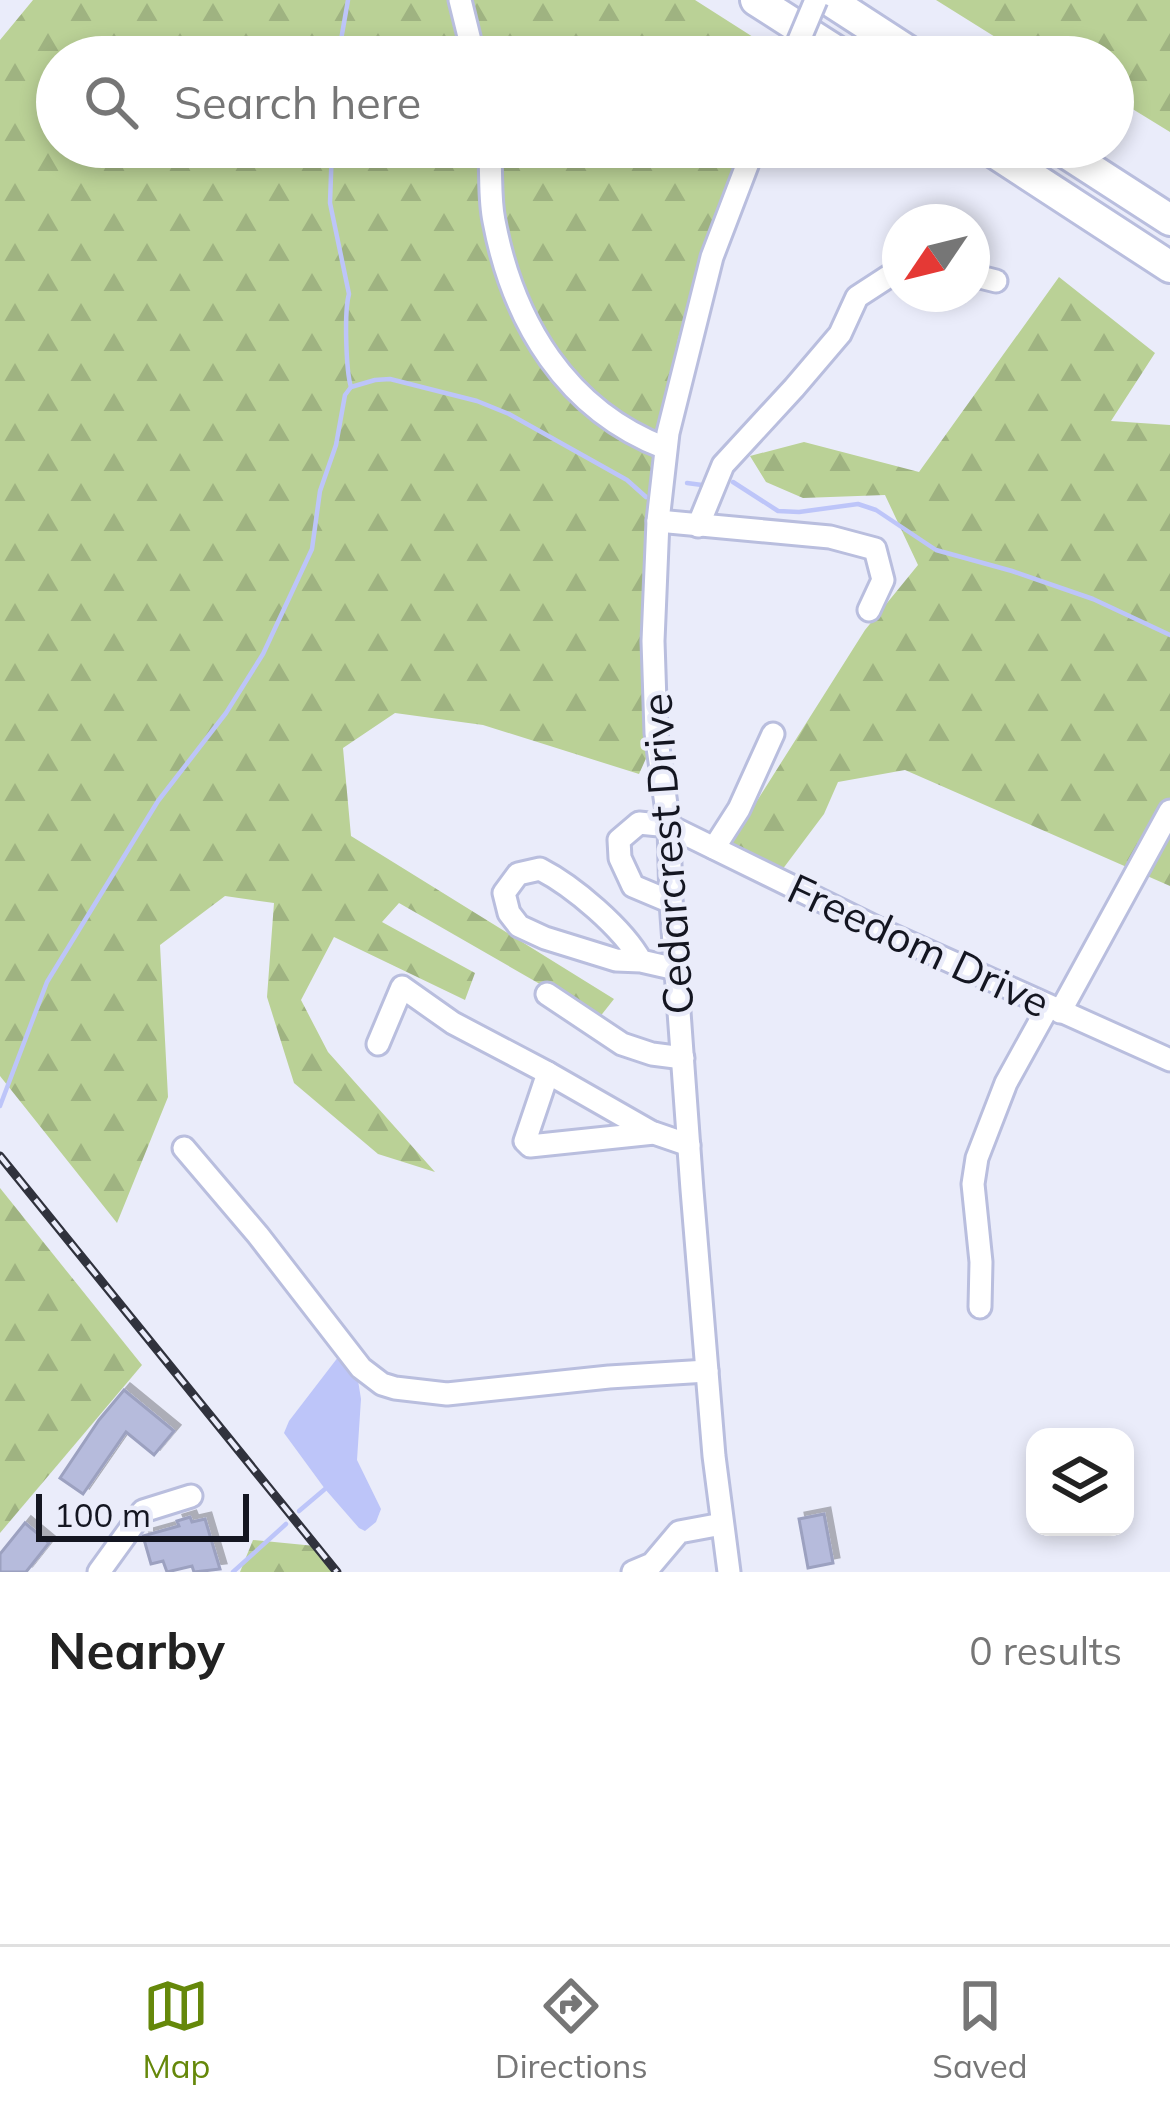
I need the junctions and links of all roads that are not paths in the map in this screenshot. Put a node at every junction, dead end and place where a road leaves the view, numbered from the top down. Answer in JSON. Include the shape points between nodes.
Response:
{"nodes":[{"id":1,"x":460,"y":0,"type":"edge"},
{"id":2,"x":756,"y":0,"type":"edge"},
{"id":3,"x":816,"y":0,"type":"edge"},
{"id":4,"x":829,"y":0,"type":"edge"},
{"id":5,"x":469,"y":36,"type":"edge"},
{"id":6,"x":801,"y":36,"type":"edge"},
{"id":7,"x":812,"y":36,"type":"edge"},
{"id":8,"x":885,"y":36,"type":"edge"},
{"id":9,"x":491,"y":168,"type":"edge"},
{"id":10,"x":746,"y":168,"type":"edge"},
{"id":11,"x":1018,"y":168,"type":"edge"},
{"id":12,"x":1090,"y":168,"type":"edge"},
{"id":13,"x":1170,"y":220,"type":"edge"},
{"id":14,"x":1170,"y":267,"type":"edge"},
{"id":15,"x":990,"y":280,"type":"edge"},
{"id":16,"x":882,"y":281,"type":"edge"},
{"id":17,"x":996,"y":281,"type":"dead end"},
{"id":18,"x":665,"y":448,"type":"junction"},
{"id":19,"x":658,"y":520,"type":"junction"},
{"id":20,"x":698,"y":526,"type":"junction"},
{"id":21,"x":869,"y":610,"type":"dead end"},
{"id":22,"x":772,"y":734,"type":"dead end"},
{"id":23,"x":1170,"y":811,"type":"edge"},
{"id":24,"x":669,"y":826,"type":"junction"},
{"id":25,"x":714,"y":848,"type":"junction"},
{"id":26,"x":670,"y":902,"type":"junction"},
{"id":27,"x":641,"y":961,"type":"junction"},
{"id":28,"x":676,"y":969,"type":"junction"},
{"id":29,"x":547,"y":994,"type":"dead end"},
{"id":30,"x":1054,"y":1009,"type":"junction"},
{"id":31,"x":378,"y":1044,"type":"dead end"},
{"id":32,"x":682,"y":1058,"type":"junction"},
{"id":33,"x":1170,"y":1060,"type":"edge"},
{"id":34,"x":548,"y":1073,"type":"junction"},
{"id":35,"x":654,"y":1133,"type":"junction"},
{"id":36,"x":688,"y":1145,"type":"junction"},
{"id":37,"x":184,"y":1148,"type":"dead end"},
{"id":38,"x":980,"y":1307,"type":"dead end"},
{"id":39,"x":707,"y":1371,"type":"junction"},
{"id":40,"x":191,"y":1496,"type":"dead end"},
{"id":41,"x":722,"y":1524,"type":"junction"},
{"id":42,"x":662,"y":1563,"type":"edge"},
{"id":43,"x":99,"y":1572,"type":"edge"},
{"id":44,"x":633,"y":1572,"type":"edge"},
{"id":45,"x":729,"y":1572,"type":"edge"}],
"edges":[{"from":1,"to":5,"type":"street"},
{"from":2,"to":7,"type":"highway"},
{"from":3,"to":6,"type":"street","bridge":true},
{"from":4,"to":8,"type":"highway"},
{"from":9,"to":18,"type":"street","via":[[495,225],[534,336],[593,406]]},
{"from":10,"to":18,"type":"street","name":"Cedarcrest Drive","via":[[712,257]]},
{"from":11,"to":14,"type":"highway"},
{"from":12,"to":13,"type":"highway"},
{"from":15,"to":17,"type":"street"},
{"from":16,"to":20,"type":"street","via":[[857,297],[840,334],[723,465]]},
{"from":18,"to":19,"type":"street","name":"Cedarcrest Drive"},
{"from":19,"to":20,"type":"street"},
{"from":19,"to":24,"type":"street","name":"Cedarcrest Drive","via":[[656,733]]},
{"from":20,"to":21,"type":"street","via":[[830,537],[875,549],[884,580]]},
{"from":22,"to":25,"type":"street"},
{"from":23,"to":30,"type":"street"},
{"from":24,"to":25,"type":"street","name":"Freedom Drive"},
{"from":24,"to":26,"type":"street","name":"Cedarcrest Drive"},
{"from":24,"to":26,"type":"street","via":[[639,823],[619,840],[633,886]]},
{"from":25,"to":30,"type":"street","name":"Freedom Drive"},
{"from":26,"to":28,"type":"street","name":"Cedarcrest Drive"},
{"from":27,"to":27,"type":"street","via":[[519,926],[504,893],[518,874],[539,869],[628,938]]},
{"from":27,"to":28,"type":"street"},
{"from":28,"to":32,"type":"street","name":"Cedarcrest Drive"},
{"from":29,"to":32,"type":"street","via":[[622,1044]]},
{"from":30,"to":33,"type":"street","name":"Freedom Drive"},
{"from":30,"to":38,"type":"street","via":[[1006,1083],[976,1157]]},
{"from":31,"to":34,"type":"street","via":[[402,987]]},
{"from":32,"to":36,"type":"street","name":"Cedarcrest Drive"},
{"from":34,"to":35,"type":"street"},
{"from":34,"to":35,"type":"street","via":[[525,1142],[530,1147]]},
{"from":35,"to":36,"type":"street"},
{"from":36,"to":39,"type":"street","name":"Cedarcrest Drive"},
{"from":37,"to":39,"type":"street","via":[[382,1384],[447,1394]]},
{"from":39,"to":41,"type":"street","name":"Cedarcrest Drive"},
{"from":40,"to":43,"type":"street","via":[[143,1511]]},
{"from":41,"to":42,"type":"street","via":[[679,1532]]},
{"from":41,"to":45,"type":"street","name":"Cedarcrest Drive"},
{"from":42,"to":44,"type":"street"}]}
